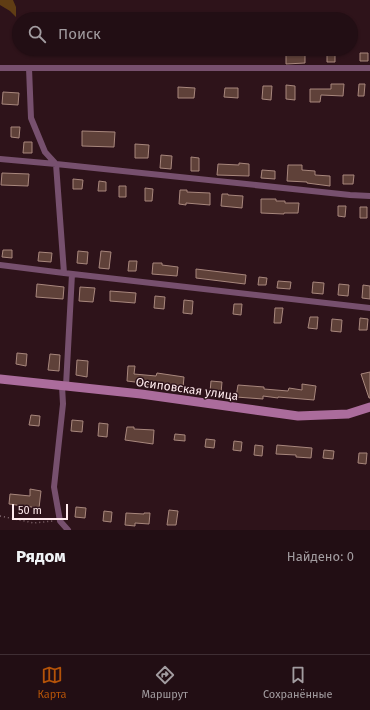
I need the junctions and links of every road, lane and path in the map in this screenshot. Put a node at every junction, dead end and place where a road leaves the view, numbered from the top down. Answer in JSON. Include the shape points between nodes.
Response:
{"nodes":[{"id":1,"x":0,"y":68,"type":"edge"},
{"id":2,"x":29,"y":68,"type":"junction"},
{"id":3,"x":370,"y":68,"type":"edge"},
{"id":4,"x":0,"y":159,"type":"edge"},
{"id":5,"x":56,"y":164,"type":"junction"},
{"id":6,"x":370,"y":196,"type":"edge"},
{"id":7,"x":0,"y":265,"type":"edge"},
{"id":8,"x":64,"y":273,"type":"junction"},
{"id":9,"x":72,"y":274,"type":"junction"},
{"id":10,"x":370,"y":308,"type":"edge"},
{"id":11,"x":0,"y":379,"type":"edge"},
{"id":12,"x":64,"y":386,"type":"junction"},
{"id":13,"x":370,"y":407,"type":"edge"},
{"id":14,"x":0,"y":516,"type":"edge"},
{"id":15,"x":60,"y":521,"type":"junction"},
{"id":16,"x":68,"y":530,"type":"edge"}],
"edges":[{"from":1,"to":2,"type":"street"},
{"from":2,"to":3,"type":"street"},
{"from":2,"to":5,"type":"street","via":[[31,118],[45,152]]},
{"from":4,"to":5,"type":"street"},
{"from":5,"to":6,"type":"street"},
{"from":5,"to":8,"type":"street"},
{"from":7,"to":8,"type":"street"},
{"from":8,"to":9,"type":"street"},
{"from":9,"to":10,"type":"street"},
{"from":9,"to":12,"type":"street"},
{"from":11,"to":12,"type":"street","name":"Осиповская улица"},
{"from":12,"to":13,"type":"street","name":"Осиповская улица","via":[[298,416],[348,414]]},
{"from":12,"to":15,"type":"street","via":[[54,488]]},
{"from":14,"to":15,"type":"path","via":[[34,523]]},
{"from":15,"to":16,"type":"street"}]}
